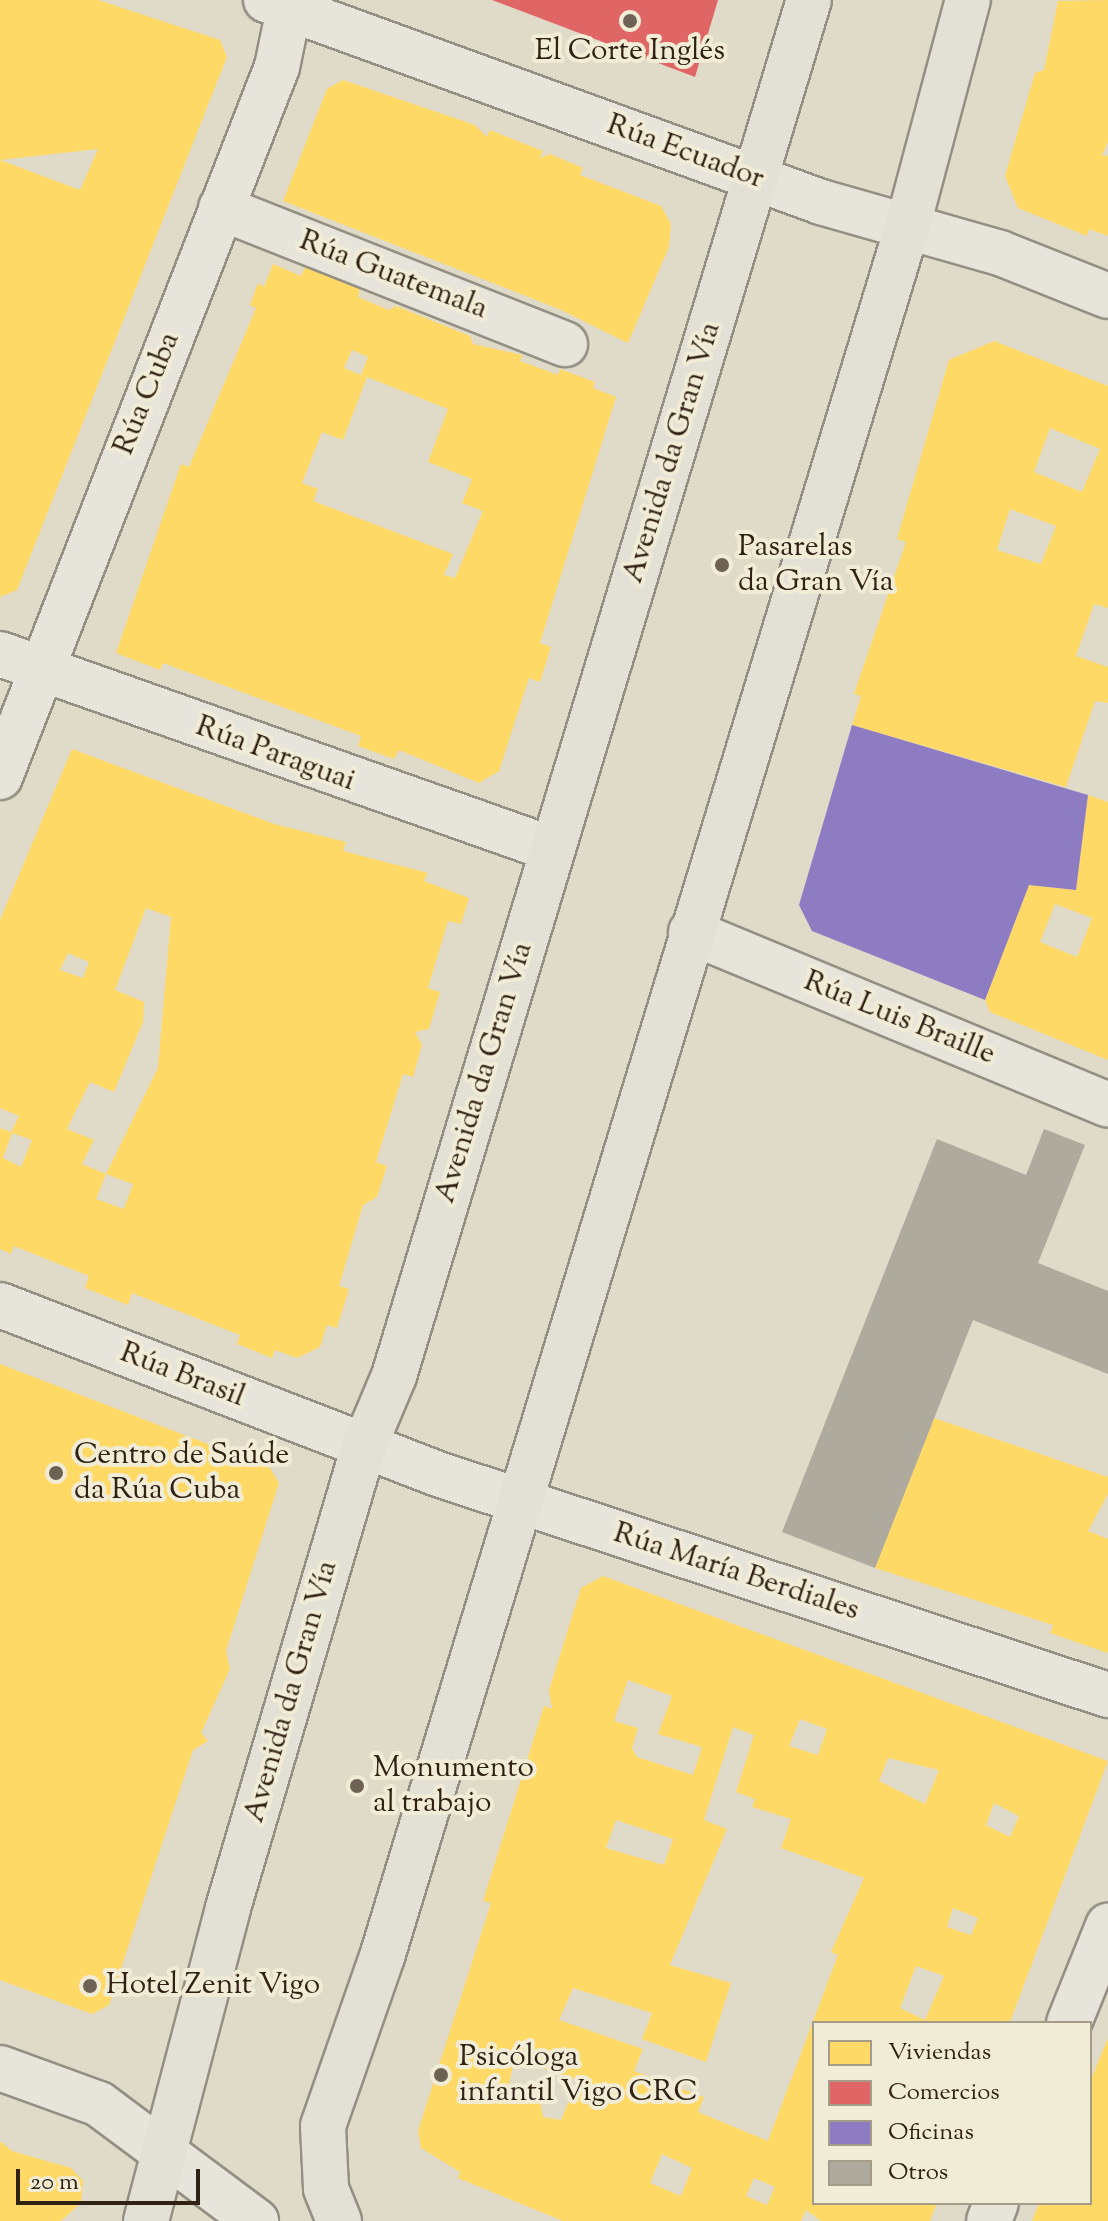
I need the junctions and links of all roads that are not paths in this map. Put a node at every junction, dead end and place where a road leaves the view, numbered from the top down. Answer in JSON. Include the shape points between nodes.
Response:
{"nodes":[{"id":1,"x":809,"y":0,"type":"edge"},
{"id":2,"x":968,"y":0,"type":"edge"},
{"id":3,"x":278,"y":4,"type":"edge"},
{"id":4,"x":758,"y":179,"type":"junction"},
{"id":5,"x":221,"y":208,"type":"junction"},
{"id":6,"x":908,"y":225,"type":"junction"},
{"id":7,"x":1108,"y":296,"type":"edge"},
{"id":8,"x":565,"y":344,"type":"dead end"},
{"id":9,"x":0,"y":654,"type":"edge"},
{"id":10,"x":40,"y":669,"type":"junction"},
{"id":11,"x":0,"y":777,"type":"edge"},
{"id":12,"x":552,"y":849,"type":"junction"},
{"id":13,"x":691,"y":932,"type":"junction"},
{"id":14,"x":1108,"y":1105,"type":"edge"},
{"id":15,"x":0,"y":1305,"type":"edge"},
{"id":16,"x":364,"y":1447,"type":"junction"},
{"id":17,"x":520,"y":1502,"type":"junction"},
{"id":18,"x":1108,"y":1695,"type":"edge"},
{"id":19,"x":1108,"y":1926,"type":"edge"},
{"id":20,"x":1070,"y":2021,"type":"edge"},
{"id":21,"x":0,"y":2068,"type":"edge"},
{"id":22,"x":165,"y":2148,"type":"junction"},
{"id":23,"x":146,"y":2221,"type":"edge"},
{"id":24,"x":256,"y":2221,"type":"edge"},
{"id":25,"x":339,"y":2221,"type":"edge"}],
"edges":[{"from":1,"to":4,"type":"main road","name":"Avenida da Gran Vía"},
{"from":2,"to":6,"type":"main road"},
{"from":3,"to":4,"type":"street","name":"Rúa Ecuador"},
{"from":3,"to":5,"type":"street","name":"Rúa Cuba","via":[[277,67]]},
{"from":4,"to":6,"type":"street","name":"Rúa Ecuador"},
{"from":4,"to":12,"type":"main road","name":"Avenida da Gran Vía"},
{"from":5,"to":8,"type":"street","name":"Rúa Guatemala"},
{"from":5,"to":10,"type":"street","name":"Rúa Cuba"},
{"from":6,"to":7,"type":"street","name":"Rúa Ecuador"},
{"from":6,"to":13,"type":"main road"},
{"from":9,"to":10,"type":"street","name":"Rúa Paraguai"},
{"from":10,"to":11,"type":"street","name":"Rúa Cuba"},
{"from":10,"to":12,"type":"street","name":"Rúa Paraguai"},
{"from":12,"to":16,"type":"main road","name":"Avenida da Gran Vía","via":[[394,1376]]},
{"from":13,"to":14,"type":"street","name":"Rúa Luis Braille"},
{"from":13,"to":17,"type":"main road"},
{"from":15,"to":16,"type":"street","name":"Rúa Brasil"},
{"from":16,"to":17,"type":"street","name":"Rúa María Berdiales"},
{"from":16,"to":22,"type":"main road","name":"Avenida da Gran Vía"},
{"from":17,"to":18,"type":"street","name":"Rúa María Berdiales"},
{"from":17,"to":25,"type":"main road","via":[[323,2126],[326,2188]]},
{"from":19,"to":20,"type":"street"},
{"from":21,"to":22,"type":"street","via":[[99,2104]]},
{"from":22,"to":23,"type":"main road","name":"Avenida da Gran Vía"},
{"from":22,"to":24,"type":"street"}]}
